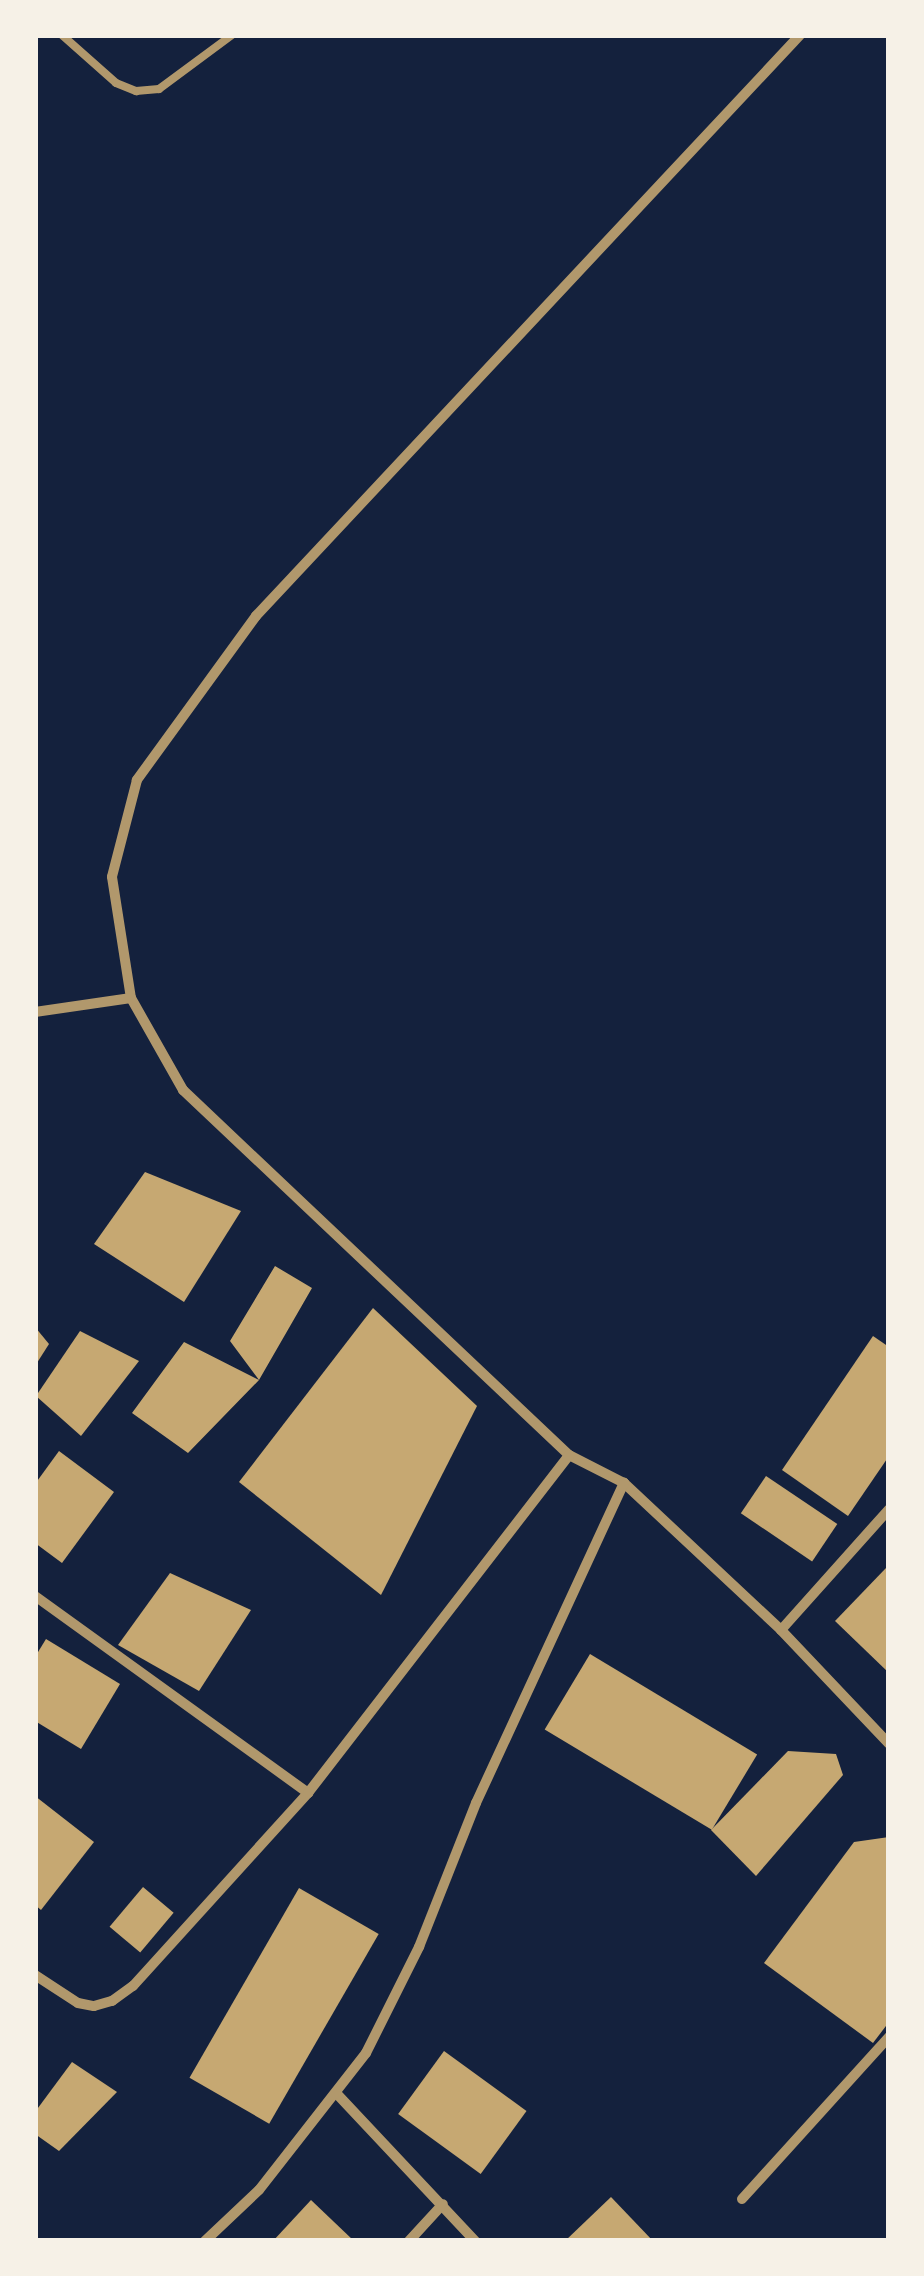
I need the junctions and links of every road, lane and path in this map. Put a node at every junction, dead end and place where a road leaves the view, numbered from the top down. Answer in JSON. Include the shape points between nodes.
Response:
{"nodes":[{"id":1,"x":62,"y":35,"type":"edge"},
{"id":2,"x":232,"y":35,"type":"edge"},
{"id":3,"x":800,"y":35,"type":"edge"},
{"id":4,"x":131,"y":998,"type":"junction"},
{"id":5,"x":35,"y":1012,"type":"edge"},
{"id":6,"x":569,"y":1454,"type":"junction"},
{"id":7,"x":624,"y":1484,"type":"junction"},
{"id":8,"x":889,"y":1509,"type":"edge"},
{"id":9,"x":35,"y":1596,"type":"edge"},
{"id":10,"x":781,"y":1630,"type":"junction"},
{"id":11,"x":889,"y":1744,"type":"edge"},
{"id":12,"x":308,"y":1793,"type":"junction"},
{"id":13,"x":35,"y":1975,"type":"edge"},
{"id":14,"x":889,"y":2037,"type":"edge"},
{"id":15,"x":337,"y":2094,"type":"junction"},
{"id":16,"x":742,"y":2199,"type":"dead end"},
{"id":17,"x":444,"y":2204,"type":"junction"},
{"id":18,"x":205,"y":2241,"type":"edge"},
{"id":19,"x":408,"y":2241,"type":"edge"},
{"id":20,"x":475,"y":2241,"type":"edge"}],
"edges":[{"from":1,"to":2,"type":"lane","via":[[116,84],[136,91],[159,89]]},
{"from":3,"to":4,"type":"street","via":[[256,616],[137,780],[112,877]]},
{"from":4,"to":5,"type":"street"},
{"from":4,"to":6,"type":"street","via":[[184,1090]]},
{"from":6,"to":7,"type":"street"},
{"from":6,"to":12,"type":"street"},
{"from":7,"to":10,"type":"street"},
{"from":7,"to":15,"type":"street","via":[[476,1802],[419,1947],[366,2053]]},
{"from":8,"to":10,"type":"street"},
{"from":9,"to":12,"type":"street"},
{"from":10,"to":11,"type":"street"},
{"from":12,"to":13,"type":"street","via":[[112,2001],[78,2003]]},
{"from":14,"to":16,"type":"street"},
{"from":15,"to":17,"type":"street"},
{"from":15,"to":18,"type":"street","via":[[259,2190]]},
{"from":17,"to":19,"type":"street"},
{"from":17,"to":20,"type":"street"}]}
